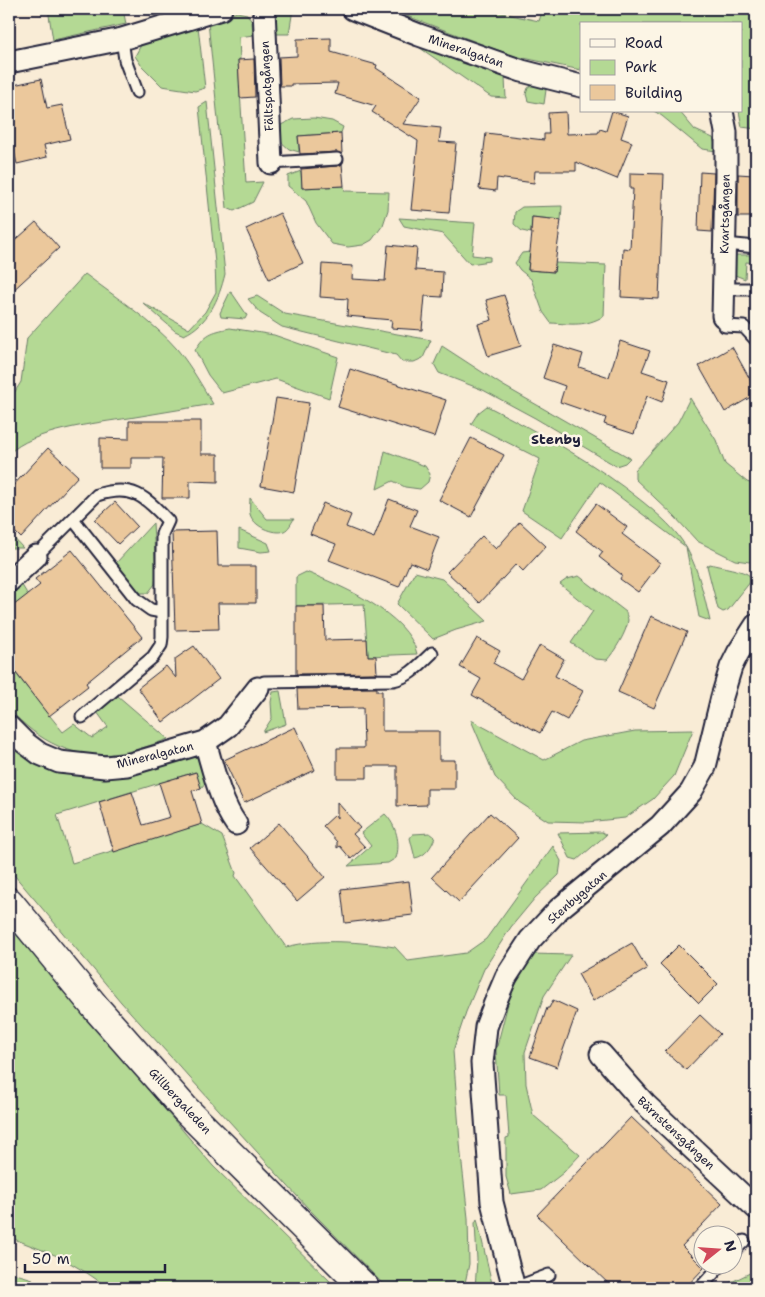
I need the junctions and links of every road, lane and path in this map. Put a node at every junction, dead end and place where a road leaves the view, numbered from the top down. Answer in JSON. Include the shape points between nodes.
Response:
{"nodes":[{"id":1,"x":221,"y":9,"type":"edge"},
{"id":2,"x":264,"y":9,"type":"edge"},
{"id":3,"x":352,"y":9,"type":"edge"},
{"id":4,"x":122,"y":39,"type":"junction"},
{"id":5,"x":9,"y":62,"type":"edge"},
{"id":6,"x":580,"y":86,"type":"edge"},
{"id":7,"x":136,"y":92,"type":"dead end"},
{"id":8,"x":722,"y":112,"type":"edge"},
{"id":9,"x":337,"y":159,"type":"dead end"},
{"id":10,"x":271,"y":163,"type":"joint"},
{"id":11,"x":725,"y":244,"type":"junction"},
{"id":12,"x":756,"y":246,"type":"edge"},
{"id":13,"x":756,"y":289,"type":"edge"},
{"id":14,"x":724,"y":290,"type":"junction"},
{"id":15,"x":723,"y":316,"type":"joint"},
{"id":16,"x":756,"y":340,"type":"edge"},
{"id":17,"x":73,"y":519,"type":"junction"},
{"id":18,"x":36,"y":556,"type":"joint"},
{"id":19,"x":9,"y":581,"type":"edge"},
{"id":20,"x":162,"y":612,"type":"junction"},
{"id":21,"x":756,"y":625,"type":"edge"},
{"id":22,"x":432,"y":653,"type":"dead end"},
{"id":23,"x":258,"y":688,"type":"joint"},
{"id":24,"x":82,"y":717,"type":"dead end"},
{"id":25,"x":9,"y":727,"type":"edge"},
{"id":26,"x":205,"y":742,"type":"junction"},
{"id":27,"x":236,"y":824,"type":"dead end"},
{"id":28,"x":9,"y":902,"type":"edge"},
{"id":29,"x":600,"y":1054,"type":"dead end"},
{"id":30,"x":756,"y":1208,"type":"edge"},
{"id":31,"x":713,"y":1274,"type":"edge"},
{"id":32,"x":549,"y":1275,"type":"dead end"},
{"id":33,"x":365,"y":1288,"type":"edge"},
{"id":34,"x":514,"y":1288,"type":"edge"},
{"id":35,"x":700,"y":1288,"type":"edge"}],
"edges":[{"from":1,"to":4,"type":"street"},
{"from":2,"to":10,"type":"street","name":"Fältspatgången"},
{"from":3,"to":6,"type":"street","name":"Mineralgatan","via":[[522,71]]},
{"from":4,"to":5,"type":"street"},
{"from":4,"to":7,"type":"lane"},
{"from":8,"to":11,"type":"street","name":"Kvartsgången","via":[[726,132]]},
{"from":9,"to":10,"type":"lane"},
{"from":11,"to":12,"type":"lane"},
{"from":11,"to":14,"type":"street","name":"Kvartsgången"},
{"from":13,"to":14,"type":"lane"},
{"from":14,"to":15,"type":"street","name":"Kvartsgången"},
{"from":15,"to":16,"type":"lane","via":[[725,326],[744,328]]},
{"from":17,"to":18,"type":"lane"},
{"from":17,"to":20,"type":"lane","via":[[137,600],[151,610]]},
{"from":17,"to":20,"type":"lane","via":[[97,495],[107,492],[136,494],[150,501],[168,521],[162,534]]},
{"from":18,"to":19,"type":"street"},
{"from":20,"to":24,"type":"lane","via":[[160,645],[154,657]]},
{"from":21,"to":34,"type":"street","name":"Stenbygatan","via":[[731,667],[705,766],[691,792],[660,826],[558,909],[530,940],[506,977],[486,1027],[482,1063],[492,1202]]},
{"from":22,"to":23,"type":"lane","via":[[408,675],[394,680],[264,682]]},
{"from":23,"to":26,"type":"street","name":"Mineralgatan","via":[[228,726]]},
{"from":25,"to":26,"type":"street","name":"Mineralgatan","via":[[40,754],[59,762],[104,767],[126,765]]},
{"from":26,"to":27,"type":"street","via":[[218,785]]},
{"from":28,"to":33,"type":"main road","name":"Gillbergaleden","via":[[185,1109]]},
{"from":29,"to":30,"type":"street","name":"Bärnstensgången","via":[[645,1104]]},
{"from":31,"to":35,"type":"lane"},
{"from":32,"to":34,"type":"lane"}]}
